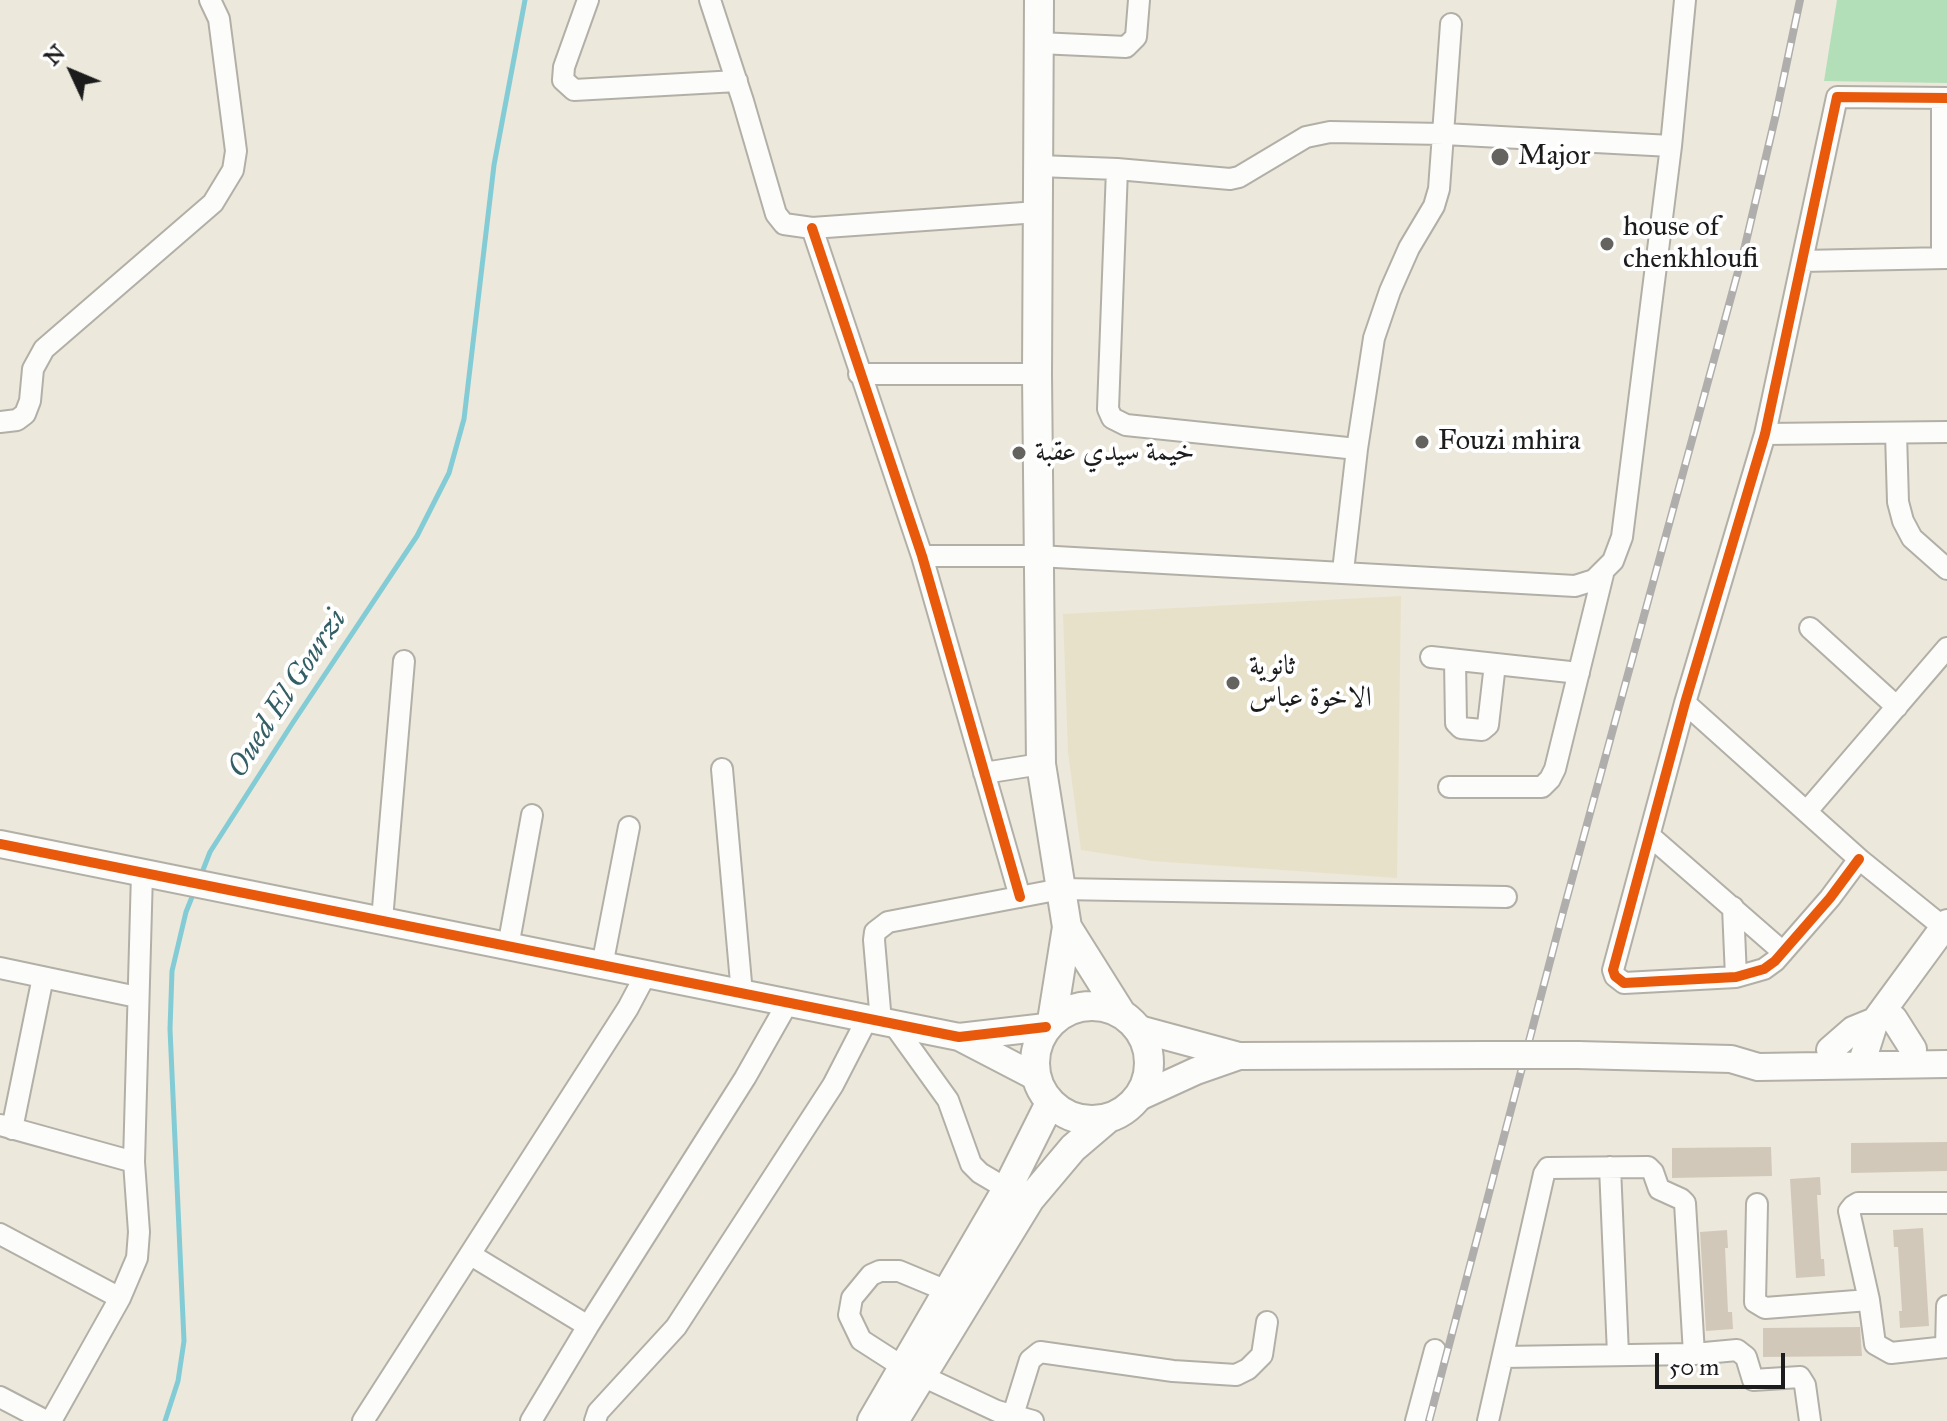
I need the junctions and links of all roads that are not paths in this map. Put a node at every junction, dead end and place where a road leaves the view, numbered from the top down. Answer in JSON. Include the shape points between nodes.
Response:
{"nodes":[{"id":1,"x":210,"y":0,"type":"edge"},
{"id":2,"x":588,"y":0,"type":"edge"},
{"id":3,"x":710,"y":0,"type":"edge"},
{"id":4,"x":1039,"y":0,"type":"edge"},
{"id":5,"x":1139,"y":0,"type":"edge"},
{"id":6,"x":1685,"y":0,"type":"edge"},
{"id":7,"x":1451,"y":24,"type":"dead end"},
{"id":8,"x":1039,"y":43,"type":"junction"},
{"id":9,"x":737,"y":81,"type":"junction"},
{"id":10,"x":1945,"y":98,"type":"edge"},
{"id":11,"x":1444,"y":134,"type":"junction"},
{"id":12,"x":1671,"y":146,"type":"junction"},
{"id":13,"x":1039,"y":166,"type":"junction"},
{"id":14,"x":1117,"y":169,"type":"junction"},
{"id":15,"x":1038,"y":212,"type":"junction"},
{"id":16,"x":812,"y":228,"type":"junction"},
{"id":17,"x":1945,"y":258,"type":"edge"},
{"id":18,"x":1802,"y":261,"type":"junction"},
{"id":19,"x":859,"y":374,"type":"junction"},
{"id":20,"x":1037,"y":374,"type":"junction"},
{"id":21,"x":0,"y":422,"type":"edge"},
{"id":22,"x":1947,"y":432,"type":"edge"},
{"id":23,"x":1896,"y":433,"type":"junction"},
{"id":24,"x":1765,"y":434,"type":"junction"},
{"id":25,"x":1357,"y":449,"type":"junction"},
{"id":26,"x":922,"y":556,"type":"junction"},
{"id":27,"x":1038,"y":556,"type":"junction"},
{"id":28,"x":1947,"y":569,"type":"edge"},
{"id":29,"x":1343,"y":571,"type":"junction"},
{"id":30,"x":1603,"y":574,"type":"junction"},
{"id":31,"x":1810,"y":628,"type":"dead end"},
{"id":32,"x":1947,"y":648,"type":"edge"},
{"id":33,"x":1431,"y":657,"type":"dead end"},
{"id":34,"x":1455,"y":660,"type":"junction"},
{"id":35,"x":404,"y":661,"type":"dead end"},
{"id":36,"x":1495,"y":664,"type":"junction"},
{"id":37,"x":1579,"y":673,"type":"junction"},
{"id":38,"x":1685,"y":703,"type":"junction"},
{"id":39,"x":1897,"y":707,"type":"junction"},
{"id":40,"x":1041,"y":764,"type":"junction"},
{"id":41,"x":722,"y":769,"type":"dead end"},
{"id":42,"x":984,"y":773,"type":"junction"},
{"id":43,"x":1449,"y":787,"type":"dead end"},
{"id":44,"x":1807,"y":811,"type":"junction"},
{"id":45,"x":532,"y":815,"type":"dead end"},
{"id":46,"x":629,"y":827,"type":"dead end"},
{"id":47,"x":1650,"y":836,"type":"junction"},
{"id":48,"x":0,"y":844,"type":"edge"},
{"id":49,"x":1859,"y":859,"type":"junction"},
{"id":50,"x":142,"y":873,"type":"junction"},
{"id":51,"x":1061,"y":889,"type":"junction"},
{"id":52,"x":1020,"y":897,"type":"junction"},
{"id":53,"x":1506,"y":897,"type":"dead end"},
{"id":54,"x":1733,"y":907,"type":"junction"},
{"id":55,"x":382,"y":920,"type":"junction"},
{"id":56,"x":1945,"y":925,"type":"edge"},
{"id":57,"x":1067,"y":927,"type":"junction"},
{"id":58,"x":508,"y":947,"type":"junction"},
{"id":59,"x":1783,"y":952,"type":"junction"},
{"id":60,"x":602,"y":966,"type":"junction"},
{"id":61,"x":0,"y":968,"type":"edge"},
{"id":62,"x":646,"y":974,"type":"junction"},
{"id":63,"x":43,"y":977,"type":"junction"},
{"id":64,"x":1736,"y":977,"type":"junction"},
{"id":65,"x":742,"y":994,"type":"junction"},
{"id":66,"x":137,"y":997,"type":"junction"},
{"id":67,"x":787,"y":1004,"type":"junction"},
{"id":68,"x":1885,"y":1020,"type":"junction"},
{"id":69,"x":1130,"y":1021,"type":"junction"},
{"id":70,"x":881,"y":1022,"type":"junction"},
{"id":71,"x":1049,"y":1024,"type":"junction"},
{"id":72,"x":959,"y":1037,"type":"junction"},
{"id":73,"x":1913,"y":1049,"type":"junction"},
{"id":74,"x":1947,"y":1049,"type":"edge"},
{"id":75,"x":1830,"y":1050,"type":"junction"},
{"id":76,"x":1239,"y":1056,"type":"junction"},
{"id":77,"x":1873,"y":1058,"type":"junction"},
{"id":78,"x":1731,"y":1059,"type":"junction"},
{"id":79,"x":1947,"y":1064,"type":"edge"},
{"id":80,"x":1036,"y":1077,"type":"junction"},
{"id":81,"x":1137,"y":1098,"type":"junction"},
{"id":82,"x":1050,"y":1103,"type":"junction"},
{"id":83,"x":1107,"y":1119,"type":"junction"},
{"id":84,"x":6,"y":1127,"type":"edge"},
{"id":85,"x":134,"y":1162,"type":"junction"},
{"id":86,"x":1610,"y":1167,"type":"junction"},
{"id":87,"x":1007,"y":1189,"type":"junction"},
{"id":88,"x":1947,"y":1203,"type":"edge"},
{"id":89,"x":1757,"y":1204,"type":"dead end"},
{"id":90,"x":0,"y":1234,"type":"edge"},
{"id":91,"x":471,"y":1255,"type":"junction"},
{"id":92,"x":947,"y":1291,"type":"junction"},
{"id":93,"x":120,"y":1298,"type":"junction"},
{"id":94,"x":1869,"y":1300,"type":"junction"},
{"id":95,"x":1947,"y":1306,"type":"edge"},
{"id":96,"x":1267,"y":1322,"type":"dead end"},
{"id":97,"x":588,"y":1326,"type":"junction"},
{"id":98,"x":1946,"y":1347,"type":"edge"},
{"id":99,"x":1435,"y":1350,"type":"dead end"},
{"id":100,"x":1618,"y":1354,"type":"junction"},
{"id":101,"x":1694,"y":1354,"type":"junction"},
{"id":102,"x":1503,"y":1357,"type":"junction"},
{"id":103,"x":912,"y":1372,"type":"junction"},
{"id":104,"x":0,"y":1397,"type":"edge"},
{"id":105,"x":1010,"y":1417,"type":"edge"},
{"id":106,"x":48,"y":1421,"type":"edge"},
{"id":107,"x":363,"y":1421,"type":"edge"},
{"id":108,"x":531,"y":1421,"type":"edge"},
{"id":109,"x":595,"y":1421,"type":"edge"},
{"id":110,"x":872,"y":1421,"type":"edge"},
{"id":111,"x":894,"y":1421,"type":"edge"},
{"id":112,"x":1416,"y":1421,"type":"edge"},
{"id":113,"x":1488,"y":1421,"type":"edge"},
{"id":114,"x":1810,"y":1421,"type":"edge"}],
"edges":[{"from":1,"to":21,"type":"street","via":[[219,19],[236,151],[233,170],[213,203],[44,349],[33,369],[25,414]]},
{"from":2,"to":9,"type":"street","via":[[564,67],[569,88],[581,92]]},
{"from":3,"to":9,"type":"street"},
{"from":4,"to":8,"type":"main road"},
{"from":5,"to":8,"type":"street","via":[[1136,37],[1126,47]]},
{"from":6,"to":12,"type":"street"},
{"from":7,"to":11,"type":"street"},
{"from":8,"to":13,"type":"main road"},
{"from":9,"to":16,"type":"street","via":[[779,220],[789,227]]},
{"from":10,"to":17,"type":"street"},
{"from":10,"to":18,"type":"street","via":[[1837,97]]},
{"from":11,"to":12,"type":"street"},
{"from":11,"to":14,"type":"street","via":[[1319,134],[1230,179]]},
{"from":11,"to":25,"type":"street","via":[[1434,206],[1409,248],[1374,338]]},
{"from":12,"to":30,"type":"street","via":[[1622,537]]},
{"from":13,"to":14,"type":"street"},
{"from":13,"to":15,"type":"main road"},
{"from":14,"to":25,"type":"street","via":[[1108,409],[1112,418],[1126,425]]},
{"from":15,"to":16,"type":"street"},
{"from":15,"to":20,"type":"main road"},
{"from":16,"to":19,"type":"street"},
{"from":17,"to":18,"type":"street"},
{"from":18,"to":24,"type":"street"},
{"from":19,"to":20,"type":"street"},
{"from":19,"to":26,"type":"street"},
{"from":20,"to":27,"type":"main road"},
{"from":22,"to":23,"type":"street"},
{"from":23,"to":24,"type":"street"},
{"from":23,"to":28,"type":"street","via":[[1903,521],[1912,538]]},
{"from":24,"to":38,"type":"street"},
{"from":25,"to":29,"type":"street"},
{"from":26,"to":27,"type":"street"},
{"from":26,"to":42,"type":"street"},
{"from":27,"to":29,"type":"street"},
{"from":27,"to":40,"type":"main road"},
{"from":29,"to":30,"type":"street","via":[[1575,586]]},
{"from":30,"to":37,"type":"street"},
{"from":31,"to":39,"type":"street"},
{"from":32,"to":39,"type":"street"},
{"from":33,"to":34,"type":"street"},
{"from":34,"to":36,"type":"street"},
{"from":34,"to":36,"type":"street","via":[[1456,723],[1461,728],[1482,730],[1488,725]]},
{"from":35,"to":55,"type":"street"},
{"from":36,"to":37,"type":"street"},
{"from":37,"to":43,"type":"street","via":[[1555,769],[1542,787]]},
{"from":38,"to":44,"type":"street"},
{"from":38,"to":47,"type":"street"},
{"from":39,"to":44,"type":"street"},
{"from":40,"to":42,"type":"street"},
{"from":40,"to":51,"type":"main road"},
{"from":41,"to":65,"type":"street"},
{"from":42,"to":52,"type":"street"},
{"from":44,"to":49,"type":"street"},
{"from":45,"to":58,"type":"street"},
{"from":46,"to":60,"type":"street"},
{"from":47,"to":54,"type":"street"},
{"from":47,"to":64,"type":"street","via":[[1615,976],[1624,983]]},
{"from":48,"to":50,"type":"street"},
{"from":49,"to":56,"type":"street"},
{"from":49,"to":59,"type":"street"},
{"from":50,"to":55,"type":"street"},
{"from":50,"to":66,"type":"street"},
{"from":51,"to":52,"type":"street"},
{"from":51,"to":53,"type":"street"},
{"from":51,"to":57,"type":"main road"},
{"from":52,"to":70,"type":"street","via":[[880,926],[874,940]]},
{"from":54,"to":59,"type":"street"},
{"from":54,"to":64,"type":"street"},
{"from":55,"to":58,"type":"street"},
{"from":56,"to":68,"type":"street","via":[[1899,989]]},
{"from":57,"to":69,"type":"main road"},
{"from":57,"to":71,"type":"main road"},
{"from":58,"to":60,"type":"street"},
{"from":59,"to":64,"type":"street","via":[[1764,969]]},
{"from":60,"to":62,"type":"street"},
{"from":61,"to":63,"type":"street"},
{"from":62,"to":65,"type":"street"},
{"from":62,"to":91,"type":"street"},
{"from":63,"to":66,"type":"street"},
{"from":63,"to":84,"type":"street"},
{"from":65,"to":67,"type":"street"},
{"from":66,"to":85,"type":"street"},
{"from":67,"to":70,"type":"street"},
{"from":67,"to":97,"type":"street"},
{"from":68,"to":73,"type":"street"},
{"from":68,"to":75,"type":"street","via":[[1853,1030]]},
{"from":68,"to":77,"type":"street"},
{"from":69,"to":71,"type":"main road","via":[[1093,1005],[1064,1012]]},
{"from":69,"to":76,"type":"street"},
{"from":69,"to":81,"type":"main road","via":[[1149,1052],[1148,1076]]},
{"from":70,"to":72,"type":"street"},
{"from":70,"to":87,"type":"street","via":[[948,1100],[971,1164]]},
{"from":70,"to":109,"type":"street","via":[[833,1085],[676,1327]]},
{"from":71,"to":72,"type":"street"},
{"from":71,"to":80,"type":"main road","via":[[1038,1042]]},
{"from":72,"to":80,"type":"street"},
{"from":73,"to":74,"type":"street"},
{"from":73,"to":77,"type":"street"},
{"from":75,"to":77,"type":"street"},
{"from":75,"to":78,"type":"street","via":[[1757,1050]]},
{"from":76,"to":78,"type":"street","bridge":true},
{"from":76,"to":81,"type":"street"},
{"from":77,"to":78,"type":"street","via":[[1758,1067]]},
{"from":77,"to":79,"type":"street"},
{"from":80,"to":82,"type":"main road"},
{"from":81,"to":83,"type":"main road"},
{"from":82,"to":83,"type":"main road","via":[[1086,1121]]},
{"from":82,"to":87,"type":"main road"},
{"from":83,"to":103,"type":"main road","via":[[1073,1148],[1030,1199]]},
{"from":84,"to":85,"type":"street"},
{"from":85,"to":93,"type":"street","via":[[139,1232],[132,1272]]},
{"from":86,"to":100,"type":"street"},
{"from":86,"to":101,"type":"street","via":[[1648,1167],[1659,1189],[1685,1203]]},
{"from":86,"to":102,"type":"street","via":[[1546,1171]]},
{"from":87,"to":92,"type":"main road"},
{"from":88,"to":94,"type":"street","via":[[1853,1206],[1849,1211]]},
{"from":89,"to":94,"type":"street","via":[[1759,1306]]},
{"from":90,"to":93,"type":"street"},
{"from":91,"to":97,"type":"street"},
{"from":91,"to":107,"type":"street"},
{"from":92,"to":103,"type":"main road"},
{"from":92,"to":103,"type":"street","via":[[889,1269],[871,1275],[852,1298],[849,1315],[858,1336]]},
{"from":93,"to":106,"type":"street"},
{"from":94,"to":98,"type":"street","via":[[1875,1344],[1891,1353]]},
{"from":95,"to":98,"type":"street"},
{"from":96,"to":105,"type":"street","via":[[1262,1355],[1236,1375],[1040,1352],[1030,1360]]},
{"from":97,"to":108,"type":"street"},
{"from":99,"to":112,"type":"street"},
{"from":100,"to":101,"type":"street"},
{"from":100,"to":102,"type":"street"},
{"from":101,"to":114,"type":"street","via":[[1737,1350],[1746,1357],[1753,1380],[1800,1377]]},
{"from":102,"to":113,"type":"street"},
{"from":103,"to":105,"type":"street"},
{"from":103,"to":110,"type":"main road"},
{"from":103,"to":111,"type":"main road"},
{"from":104,"to":106,"type":"street"}]}
